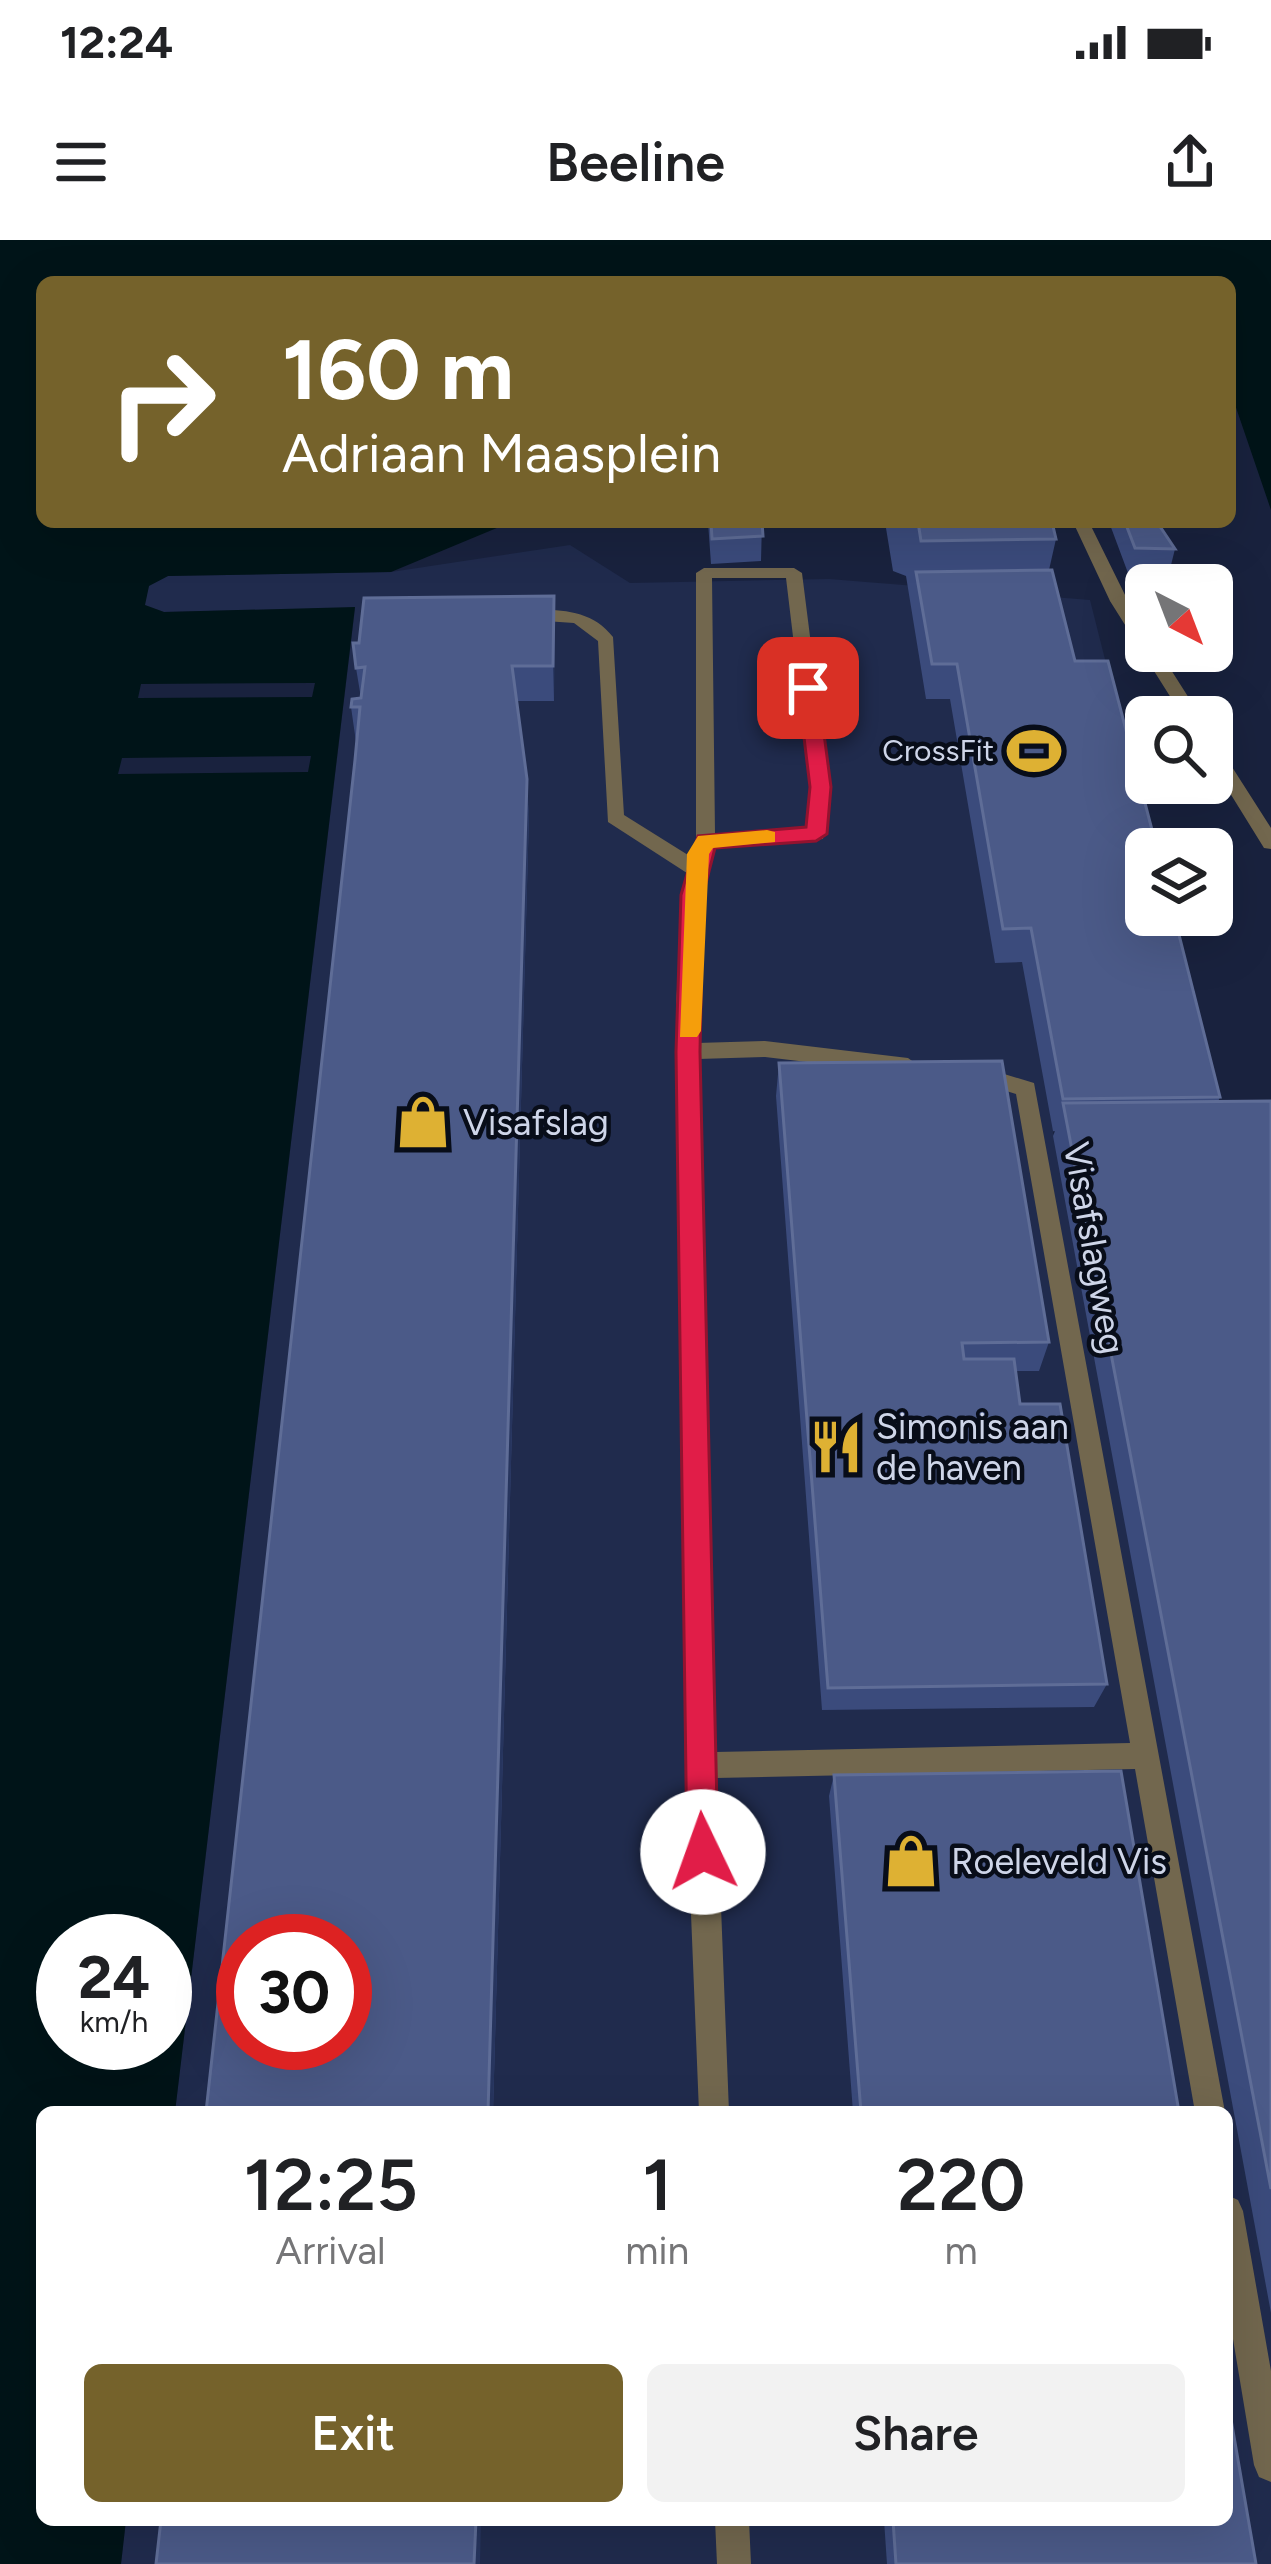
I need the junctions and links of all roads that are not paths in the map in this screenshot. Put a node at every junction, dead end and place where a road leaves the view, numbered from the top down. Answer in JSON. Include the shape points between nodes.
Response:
{"nodes":[{"id":1,"x":1084,"y":528,"type":"edge"},
{"id":2,"x":1125,"y":611,"type":"edge"},
{"id":3,"x":500,"y":615,"type":"edge"},
{"id":4,"x":1233,"y":782,"type":"edge"},
{"id":5,"x":706,"y":841,"type":"junction"},
{"id":6,"x":1271,"y":843,"type":"edge"},
{"id":7,"x":697,"y":870,"type":"junction"},
{"id":8,"x":688,"y":1052,"type":"junction"},
{"id":9,"x":1148,"y":1756,"type":"junction"},
{"id":10,"x":699,"y":1765,"type":"junction"},
{"id":11,"x":714,"y":2106,"type":"edge"},
{"id":12,"x":1209,"y":2106,"type":"edge"},
{"id":13,"x":1233,"y":2246,"type":"edge"},
{"id":14,"x":1271,"y":2465,"type":"edge"},
{"id":15,"x":732,"y":2526,"type":"edge"},
{"id":16,"x":734,"y":2564,"type":"edge"}],
"edges":[{"from":1,"to":2,"type":"street"},
{"from":3,"to":7,"type":"street","via":[[567,616],[600,630],[607,641],[615,818]]},
{"from":4,"to":6,"type":"street"},
{"from":5,"to":5,"type":"street","via":[[816,834],[820,787],[794,573],[704,573]]},
{"from":5,"to":7,"type":"street"},
{"from":7,"to":8,"type":"street"},
{"from":8,"to":9,"type":"street","name":"Visafslagweg","via":[[765,1049],[943,1070],[1026,1089]]},
{"from":8,"to":10,"type":"street"},
{"from":9,"to":10,"type":"street"},
{"from":9,"to":12,"type":"street","name":"Visafslagweg"},
{"from":10,"to":11,"type":"street"},
{"from":13,"to":14,"type":"street"},
{"from":15,"to":16,"type":"street"}]}
